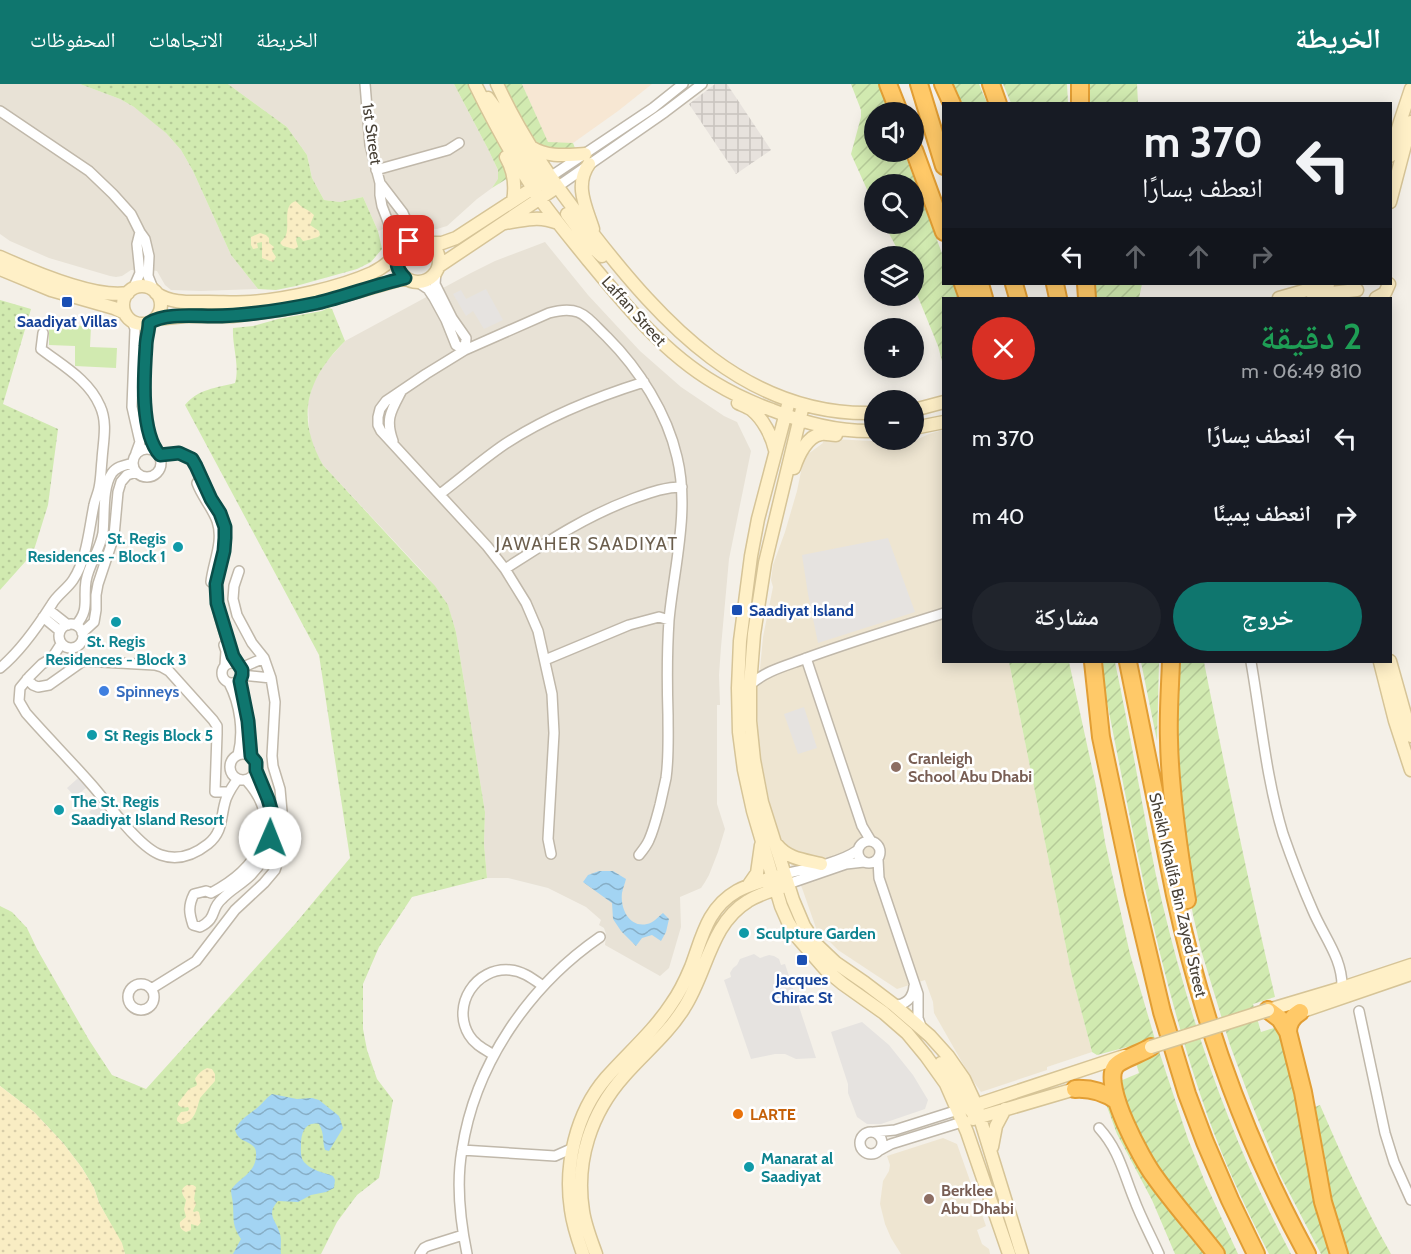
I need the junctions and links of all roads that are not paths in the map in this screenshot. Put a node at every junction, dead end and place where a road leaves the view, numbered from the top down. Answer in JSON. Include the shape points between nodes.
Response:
{"nodes":[{"id":1,"x":365,"y":84,"type":"edge"},
{"id":2,"x":497,"y":84,"type":"edge"},
{"id":3,"x":683,"y":84,"type":"edge"},
{"id":4,"x":702,"y":84,"type":"edge"},
{"id":5,"x":888,"y":84,"type":"edge"},
{"id":6,"x":919,"y":84,"type":"edge"},
{"id":7,"x":943,"y":84,"type":"edge"},
{"id":8,"x":991,"y":84,"type":"edge"},
{"id":9,"x":1080,"y":84,"type":"edge"},
{"id":10,"x":475,"y":85,"type":"edge"},
{"id":11,"x":1411,"y":89,"type":"edge"},
{"id":12,"x":483,"y":100,"type":"junction"},
{"id":13,"x":895,"y":102,"type":"edge"},
{"id":14,"x":951,"y":102,"type":"edge"},
{"id":15,"x":997,"y":102,"type":"edge"},
{"id":16,"x":1080,"y":102,"type":"edge"},
{"id":17,"x":0,"y":111,"type":"edge"},
{"id":18,"x":1411,"y":122,"type":"edge"},
{"id":19,"x":459,"y":143,"type":"dead end"},
{"id":20,"x":530,"y":146,"type":"junction"},
{"id":21,"x":1392,"y":149,"type":"edge"},
{"id":22,"x":587,"y":159,"type":"junction"},
{"id":23,"x":942,"y":159,"type":"edge"},
{"id":24,"x":918,"y":162,"type":"edge"},
{"id":25,"x":376,"y":170,"type":"junction"},
{"id":26,"x":380,"y":183,"type":"junction"},
{"id":27,"x":545,"y":187,"type":"junction"},
{"id":28,"x":1392,"y":194,"type":"edge"},
{"id":29,"x":513,"y":201,"type":"junction"},
{"id":30,"x":403,"y":213,"type":"junction"},
{"id":31,"x":388,"y":220,"type":"junction"},
{"id":32,"x":501,"y":224,"type":"junction"},
{"id":33,"x":559,"y":224,"type":"junction"},
{"id":34,"x":942,"y":226,"type":"edge"},
{"id":35,"x":140,"y":232,"type":"junction"},
{"id":36,"x":596,"y":239,"type":"junction"},
{"id":37,"x":415,"y":240,"type":"junction"},
{"id":38,"x":430,"y":243,"type":"junction"},
{"id":39,"x":398,"y":252,"type":"junction"},
{"id":40,"x":0,"y":257,"type":"edge"},
{"id":41,"x":0,"y":269,"type":"edge"},
{"id":42,"x":437,"y":269,"type":"junction"},
{"id":43,"x":621,"y":269,"type":"junction"},
{"id":44,"x":405,"y":278,"type":"junction"},
{"id":45,"x":419,"y":283,"type":"junction"},
{"id":46,"x":1324,"y":285,"type":"edge"},
{"id":47,"x":1389,"y":285,"type":"edge"},
{"id":48,"x":130,"y":291,"type":"junction"},
{"id":49,"x":155,"y":292,"type":"junction"},
{"id":50,"x":1361,"y":293,"type":"edge"},
{"id":51,"x":316,"y":297,"type":"junction"},
{"id":52,"x":1282,"y":297,"type":"edge"},
{"id":53,"x":1317,"y":297,"type":"edge"},
{"id":54,"x":1379,"y":297,"type":"edge"},
{"id":55,"x":284,"y":303,"type":"junction"},
{"id":56,"x":128,"y":317,"type":"junction"},
{"id":57,"x":152,"y":321,"type":"junction"},
{"id":58,"x":43,"y":333,"type":"dead end"},
{"id":59,"x":465,"y":351,"type":"junction"},
{"id":60,"x":703,"y":376,"type":"junction"},
{"id":61,"x":644,"y":381,"type":"junction"},
{"id":62,"x":723,"y":388,"type":"junction"},
{"id":63,"x":942,"y":403,"type":"edge"},
{"id":64,"x":924,"y":407,"type":"edge"},
{"id":65,"x":787,"y":409,"type":"junction"},
{"id":66,"x":801,"y":413,"type":"junction"},
{"id":67,"x":864,"y":413,"type":"edge"},
{"id":68,"x":942,"y":422,"type":"edge"},
{"id":69,"x":864,"y":424,"type":"edge"},
{"id":70,"x":924,"y":426,"type":"edge"},
{"id":71,"x":856,"y":430,"type":"junction"},
{"id":72,"x":864,"y":430,"type":"edge"},
{"id":73,"x":775,"y":450,"type":"junction"},
{"id":74,"x":159,"y":456,"type":"junction"},
{"id":75,"x":135,"y":463,"type":"junction"},
{"id":76,"x":682,"y":487,"type":"junction"},
{"id":77,"x":784,"y":487,"type":"junction"},
{"id":78,"x":440,"y":494,"type":"junction"},
{"id":79,"x":505,"y":569,"type":"junction"},
{"id":80,"x":239,"y":571,"type":"dead end"},
{"id":81,"x":46,"y":613,"type":"junction"},
{"id":82,"x":942,"y":614,"type":"edge"},
{"id":83,"x":669,"y":620,"type":"junction"},
{"id":84,"x":72,"y":629,"type":"junction"},
{"id":85,"x":62,"y":644,"type":"junction"},
{"id":86,"x":264,"y":658,"type":"junction"},
{"id":87,"x":806,"y":658,"type":"junction"},
{"id":88,"x":545,"y":660,"type":"junction"},
{"id":89,"x":751,"y":661,"type":"junction"},
{"id":90,"x":1082,"y":663,"type":"edge"},
{"id":91,"x":1093,"y":663,"type":"edge"},
{"id":92,"x":1128,"y":663,"type":"edge"},
{"id":93,"x":1135,"y":663,"type":"edge"},
{"id":94,"x":1171,"y":663,"type":"edge"},
{"id":95,"x":1251,"y":663,"type":"edge"},
{"id":96,"x":1380,"y":663,"type":"edge"},
{"id":97,"x":1391,"y":663,"type":"edge"},
{"id":98,"x":225,"y":664,"type":"junction"},
{"id":99,"x":0,"y":668,"type":"edge"},
{"id":100,"x":771,"y":671,"type":"junction"},
{"id":101,"x":240,"y":672,"type":"junction"},
{"id":102,"x":271,"y":678,"type":"junction"},
{"id":103,"x":27,"y":679,"type":"junction"},
{"id":104,"x":229,"y":683,"type":"junction"},
{"id":105,"x":750,"y":685,"type":"junction"},
{"id":106,"x":1134,"y":689,"type":"junction"},
{"id":107,"x":1411,"y":736,"type":"edge"},
{"id":108,"x":1101,"y":737,"type":"junction"},
{"id":109,"x":238,"y":755,"type":"junction"},
{"id":110,"x":251,"y":756,"type":"junction"},
{"id":111,"x":256,"y":770,"type":"junction"},
{"id":112,"x":1411,"y":770,"type":"edge"},
{"id":113,"x":242,"y":780,"type":"junction"},
{"id":114,"x":747,"y":787,"type":"junction"},
{"id":115,"x":229,"y":792,"type":"junction"},
{"id":116,"x":862,"y":826,"type":"junction"},
{"id":117,"x":767,"y":840,"type":"junction"},
{"id":118,"x":871,"y":841,"type":"junction"},
{"id":119,"x":859,"y":848,"type":"junction"},
{"id":120,"x":552,"y":854,"type":"dead end"},
{"id":121,"x":639,"y":855,"type":"dead end"},
{"id":122,"x":878,"y":860,"type":"junction"},
{"id":123,"x":865,"y":863,"type":"junction"},
{"id":124,"x":821,"y":864,"type":"junction"},
{"id":125,"x":879,"y":878,"type":"junction"},
{"id":126,"x":780,"y":882,"type":"junction"},
{"id":127,"x":748,"y":886,"type":"junction"},
{"id":128,"x":211,"y":893,"type":"junction"},
{"id":129,"x":217,"y":904,"type":"junction"},
{"id":130,"x":600,"y":937,"type":"dead end"},
{"id":131,"x":1411,"y":965,"type":"edge"},
{"id":132,"x":1411,"y":974,"type":"edge"},
{"id":133,"x":543,"y":986,"type":"junction"},
{"id":134,"x":914,"y":986,"type":"junction"},
{"id":135,"x":1342,"y":988,"type":"junction"},
{"id":136,"x":151,"y":989,"type":"dead end"},
{"id":137,"x":894,"y":1005,"type":"junction"},
{"id":138,"x":1268,"y":1010,"type":"junction"},
{"id":139,"x":1359,"y":1011,"type":"dead end"},
{"id":140,"x":1300,"y":1012,"type":"joint"},
{"id":141,"x":922,"y":1029,"type":"junction"},
{"id":142,"x":1288,"y":1032,"type":"junction"},
{"id":143,"x":1151,"y":1047,"type":"junction"},
{"id":144,"x":494,"y":1055,"type":"junction"},
{"id":145,"x":1222,"y":1062,"type":"junction"},
{"id":146,"x":969,"y":1087,"type":"junction"},
{"id":147,"x":1075,"y":1089,"type":"joint"},
{"id":148,"x":1004,"y":1095,"type":"junction"},
{"id":149,"x":1117,"y":1101,"type":"junction"},
{"id":150,"x":1005,"y":1109,"type":"junction"},
{"id":151,"x":969,"y":1112,"type":"junction"},
{"id":152,"x":1099,"y":1128,"type":"dead end"},
{"id":153,"x":874,"y":1132,"type":"junction"},
{"id":154,"x":573,"y":1148,"type":"junction"},
{"id":155,"x":462,"y":1150,"type":"junction"},
{"id":156,"x":880,"y":1150,"type":"junction"},
{"id":157,"x":992,"y":1154,"type":"junction"},
{"id":158,"x":555,"y":1156,"type":"junction"},
{"id":159,"x":570,"y":1172,"type":"junction"},
{"id":160,"x":1411,"y":1200,"type":"edge"},
{"id":161,"x":463,"y":1235,"type":"junction"},
{"id":162,"x":420,"y":1254,"type":"edge"},
{"id":163,"x":467,"y":1254,"type":"edge"},
{"id":164,"x":583,"y":1254,"type":"edge"},
{"id":165,"x":596,"y":1254,"type":"edge"},
{"id":166,"x":1009,"y":1254,"type":"edge"},
{"id":167,"x":1022,"y":1254,"type":"edge"},
{"id":168,"x":1160,"y":1254,"type":"edge"},
{"id":169,"x":1216,"y":1254,"type":"edge"},
{"id":170,"x":1256,"y":1254,"type":"edge"},
{"id":171,"x":1307,"y":1254,"type":"edge"},
{"id":172,"x":1339,"y":1254,"type":"edge"}],
"edges":[{"from":1,"to":25,"type":"street","name":"1st Street"},
{"from":2,"to":20,"type":"street","name":"Laffan Street"},
{"from":3,"to":22,"type":"street"},
{"from":4,"to":22,"type":"street","via":[[665,112]]},
{"from":5,"to":13,"type":"highway"},
{"from":6,"to":23,"type":"highway"},
{"from":7,"to":14,"type":"highway"},
{"from":8,"to":15,"type":"highway"},
{"from":9,"to":16,"type":"highway"},
{"from":10,"to":12,"type":"street","name":"Laffan Street"},
{"from":10,"to":27,"type":"street","via":[[501,114]]},
{"from":11,"to":21,"type":"street"},
{"from":12,"to":27,"type":"street","name":"Laffan Street","via":[[500,132]]},
{"from":12,"to":29,"type":"street","via":[[513,173]]},
{"from":17,"to":35,"type":"street","via":[[90,171],[131,214]]},
{"from":18,"to":28,"type":"street"},
{"from":19,"to":25,"type":"street","via":[[448,150]]},
{"from":20,"to":22,"type":"street","via":[[548,155]]},
{"from":20,"to":27,"type":"street","name":"Laffan Street"},
{"from":22,"to":27,"type":"street"},
{"from":22,"to":36,"type":"street","via":[[581,188]]},
{"from":24,"to":34,"type":"highway"},
{"from":25,"to":26,"type":"street","name":"1st Street"},
{"from":26,"to":30,"type":"street","name":"1st Street"},
{"from":26,"to":31,"type":"street","name":"1st Street"},
{"from":27,"to":29,"type":"street"},
{"from":27,"to":32,"type":"street"},
{"from":27,"to":33,"type":"street","name":"Laffan Street"},
{"from":27,"to":36,"type":"street","name":"Laffan Street"},
{"from":27,"to":43,"type":"street","via":[[591,246]]},
{"from":29,"to":38,"type":"street","via":[[456,238]]},
{"from":30,"to":31,"type":"street"},
{"from":30,"to":37,"type":"street","name":"1st Street"},
{"from":31,"to":39,"type":"street","name":"1st Street"},
{"from":32,"to":33,"type":"street","via":[[538,218]]},
{"from":32,"to":42,"type":"street"},
{"from":33,"to":60,"type":"street","name":"Laffan Street","via":[[645,326]]},
{"from":35,"to":48,"type":"street","via":[[140,273]]},
{"from":35,"to":49,"type":"street","via":[[149,255],[148,276]]},
{"from":36,"to":43,"type":"street","name":"Laffan Street"},
{"from":37,"to":38,"type":"street"},
{"from":37,"to":39,"type":"street"},
{"from":38,"to":42,"type":"street","via":[[438,253]]},
{"from":39,"to":44,"type":"street","via":[[397,267]]},
{"from":39,"to":51,"type":"street","via":[[372,273]]},
{"from":40,"to":48,"type":"street","via":[[87,289],[112,294]]},
{"from":41,"to":56,"type":"street","via":[[44,288],[114,308]]},
{"from":42,"to":45,"type":"street","via":[[432,277]]},
{"from":42,"to":59,"type":"street","via":[[435,284],[466,338]]},
{"from":43,"to":65,"type":"street","name":"Laffan Street","via":[[699,349]]},
{"from":44,"to":45,"type":"street"},
{"from":44,"to":51,"type":"street"},
{"from":45,"to":59,"type":"street","via":[[428,289],[456,345]]},
{"from":46,"to":52,"type":"street"},
{"from":47,"to":54,"type":"street"},
{"from":48,"to":49,"type":"street","via":[[146,287]]},
{"from":48,"to":56,"type":"street","via":[[123,304]]},
{"from":49,"to":55,"type":"street","via":[[165,299],[189,302]]},
{"from":49,"to":57,"type":"street","via":[[161,303]]},
{"from":50,"to":53,"type":"street"},
{"from":51,"to":55,"type":"street"},
{"from":55,"to":57,"type":"street","via":[[232,316]]},
{"from":56,"to":57,"type":"street","via":[[138,324]]},
{"from":56,"to":75,"type":"street","via":[[135,329],[132,407],[140,442]]},
{"from":57,"to":74,"type":"street","via":[[146,344],[144,405],[147,427]]},
{"from":58,"to":81,"type":"street","via":[[41,349],[88,387],[104,421],[99,491],[81,562],[73,580]]},
{"from":59,"to":61,"type":"street","via":[[549,313],[570,309],[578,311],[616,346]]},
{"from":59,"to":78,"type":"street","via":[[402,390],[388,418],[395,447]]},
{"from":60,"to":62,"type":"street","name":"Laffan Street"},
{"from":60,"to":65,"type":"street"},
{"from":61,"to":76,"type":"street","via":[[665,423]]},
{"from":61,"to":78,"type":"street","via":[[560,413],[506,444]]},
{"from":62,"to":65,"type":"street","name":"Laffan Street","via":[[748,400]]},
{"from":62,"to":73,"type":"street","via":[[731,399],[754,413],[770,435]]},
{"from":63,"to":64,"type":"street"},
{"from":65,"to":66,"type":"street","name":"Laffan Street"},
{"from":65,"to":73,"type":"street"},
{"from":66,"to":67,"type":"street","name":"Laffan Street","via":[[818,409]]},
{"from":66,"to":69,"type":"street"},
{"from":66,"to":71,"type":"street","name":"Laffan Street","via":[[824,426]]},
{"from":66,"to":77,"type":"street"},
{"from":68,"to":70,"type":"street"},
{"from":71,"to":72,"type":"street","name":"Laffan Street"},
{"from":71,"to":77,"type":"street","via":[[843,435],[814,436],[800,452]]},
{"from":73,"to":114,"type":"street","via":[[754,537],[740,641],[737,711]]},
{"from":74,"to":75,"type":"street","via":[[143,449]]},
{"from":74,"to":75,"type":"street","via":[[158,473],[150,477],[140,475]]},
{"from":74,"to":98,"type":"street","via":[[178,458],[191,467],[218,523],[220,537],[210,591],[226,651]]},
{"from":74,"to":101,"type":"street","via":[[179,453],[192,459],[220,513],[225,538],[216,584],[217,603]]},
{"from":75,"to":84,"type":"street","via":[[119,467],[108,482],[103,532],[86,580],[86,608]]},
{"from":76,"to":79,"type":"street","via":[[651,492],[589,517]]},
{"from":76,"to":83,"type":"street"},
{"from":77,"to":89,"type":"street","via":[[761,579]]},
{"from":78,"to":79,"type":"street"},
{"from":79,"to":88,"type":"street","via":[[534,621]]},
{"from":80,"to":86,"type":"street","via":[[233,599],[237,615]]},
{"from":81,"to":84,"type":"street"},
{"from":81,"to":99,"type":"street","via":[[24,644]]},
{"from":82,"to":87,"type":"street"},
{"from":83,"to":88,"type":"street","via":[[659,617],[629,625]]},
{"from":83,"to":121,"type":"street","via":[[665,779],[649,840]]},
{"from":84,"to":85,"type":"street","via":[[59,638]]},
{"from":84,"to":85,"type":"street","via":[[80,643],[75,648]]},
{"from":85,"to":103,"type":"street"},
{"from":86,"to":101,"type":"street"},
{"from":86,"to":102,"type":"street"},
{"from":87,"to":100,"type":"street"},
{"from":87,"to":116,"type":"street"},
{"from":88,"to":120,"type":"street","via":[[554,733],[548,839]]},
{"from":89,"to":100,"type":"street"},
{"from":89,"to":105,"type":"street"},
{"from":90,"to":108,"type":"highway"},
{"from":91,"to":108,"type":"highway"},
{"from":92,"to":106,"type":"highway","name":"Sheikh Khalifa Bin Zayed Street"},
{"from":93,"to":106,"type":"highway"},
{"from":94,"to":145,"type":"highway","via":[[1169,742],[1180,852],[1194,930],[1218,1017]]},
{"from":95,"to":135,"type":"street","via":[[1277,812],[1310,905],[1338,961]]},
{"from":96,"to":112,"type":"street"},
{"from":97,"to":107,"type":"street"},
{"from":98,"to":101,"type":"street","via":[[233,663]]},
{"from":98,"to":104,"type":"street","via":[[222,677]]},
{"from":100,"to":105,"type":"street"},
{"from":101,"to":102,"type":"street"},
{"from":101,"to":104,"type":"street","via":[[236,683]]},
{"from":101,"to":110,"type":"street"},
{"from":102,"to":136,"type":"street","via":[[275,702],[272,756],[283,823],[280,858],[275,870],[235,910],[196,962]]},
{"from":103,"to":115,"type":"street","via":[[38,687],[49,685],[83,661],[162,667],[217,726],[215,792]]},
{"from":103,"to":115,"type":"street","via":[[20,688],[19,701],[26,713],[146,847],[160,855],[184,857],[209,843],[219,831]]},
{"from":104,"to":109,"type":"street","via":[[241,725]]},
{"from":105,"to":117,"type":"street","via":[[754,760]]},
{"from":106,"to":145,"type":"highway","name":"Sheikh Khalifa Bin Zayed Street","via":[[1183,929]]},
{"from":108,"to":170,"type":"highway","via":[[1144,938],[1172,1044],[1205,1142]]},
{"from":109,"to":110,"type":"street"},
{"from":109,"to":113,"type":"street","via":[[230,769]]},
{"from":110,"to":111,"type":"street"},
{"from":111,"to":113,"type":"street","via":[[253,776]]},
{"from":111,"to":129,"type":"street","via":[[271,809],[270,838],[252,874]]},
{"from":113,"to":115,"type":"street"},
{"from":113,"to":128,"type":"street","via":[[257,792],[264,809],[264,840],[242,872]]},
{"from":114,"to":117,"type":"street"},
{"from":114,"to":126,"type":"street"},
{"from":116,"to":118,"type":"street"},
{"from":116,"to":119,"type":"street"},
{"from":117,"to":124,"type":"street","via":[[790,856]]},
{"from":117,"to":126,"type":"street"},
{"from":117,"to":127,"type":"street"},
{"from":118,"to":119,"type":"street"},
{"from":118,"to":122,"type":"street","via":[[879,847]]},
{"from":119,"to":123,"type":"street","via":[[858,855]]},
{"from":119,"to":124,"type":"street","via":[[847,857]]},
{"from":122,"to":123,"type":"street"},
{"from":122,"to":125,"type":"street"},
{"from":123,"to":125,"type":"street"},
{"from":123,"to":126,"type":"street","via":[[850,863]]},
{"from":124,"to":126,"type":"street"},
{"from":125,"to":134,"type":"street"},
{"from":126,"to":127,"type":"street"},
{"from":126,"to":137,"type":"street","via":[[816,944]]},
{"from":126,"to":151,"type":"street","via":[[784,913],[816,960],[920,1041],[953,1079]]},
{"from":126,"to":165,"type":"street","via":[[752,898],[724,923],[688,1002],[601,1108],[582,1162],[581,1189]]},
{"from":127,"to":154,"type":"street","via":[[730,895],[714,911],[680,991],[594,1095]]},
{"from":128,"to":129,"type":"street"},
{"from":128,"to":129,"type":"street","via":[[194,894],[189,915],[193,925],[208,923]]},
{"from":130,"to":133,"type":"street"},
{"from":131,"to":135,"type":"street"},
{"from":132,"to":140,"type":"street"},
{"from":133,"to":144,"type":"street"},
{"from":133,"to":144,"type":"street","via":[[522,973],[503,970],[484,975],[470,989],[463,1009],[467,1030],[479,1047]]},
{"from":134,"to":137,"type":"street","via":[[908,1000]]},
{"from":134,"to":141,"type":"street"},
{"from":135,"to":138,"type":"street"},
{"from":137,"to":141,"type":"street"},
{"from":138,"to":142,"type":"highway"},
{"from":138,"to":143,"type":"street","bridge":true},
{"from":139,"to":160,"type":"street","via":[[1385,1134]]},
{"from":140,"to":142,"type":"highway","via":[[1292,1018]]},
{"from":141,"to":146,"type":"street","via":[[948,1056]]},
{"from":142,"to":172,"type":"highway","via":[[1323,1202]]},
{"from":143,"to":148,"type":"street"},
{"from":143,"to":149,"type":"highway","via":[[1114,1067],[1111,1077]]},
{"from":144,"to":155,"type":"street","via":[[475,1101]]},
{"from":145,"to":171,"type":"highway","name":"Sheikh Khalifa Bin Zayed Street","via":[[1263,1166]]},
{"from":146,"to":148,"type":"street"},
{"from":146,"to":151,"type":"street"},
{"from":147,"to":149,"type":"highway","via":[[1101,1092]]},
{"from":147,"to":150,"type":"street"},
{"from":148,"to":151,"type":"street"},
{"from":149,"to":169,"type":"highway","via":[[1154,1176]]},
{"from":150,"to":151,"type":"street"},
{"from":150,"to":157,"type":"street","via":[[993,1133]]},
{"from":151,"to":153,"type":"street"},
{"from":151,"to":156,"type":"street"},
{"from":151,"to":157,"type":"street"},
{"from":151,"to":166,"type":"street"},
{"from":152,"to":168,"type":"street","via":[[1117,1153]]},
{"from":153,"to":156,"type":"street","via":[[881,1138]]},
{"from":153,"to":156,"type":"street","via":[[860,1139],[861,1148],[869,1155]]},
{"from":154,"to":158,"type":"street"},
{"from":154,"to":159,"type":"street"},
{"from":155,"to":158,"type":"street"},
{"from":155,"to":161,"type":"street"},
{"from":157,"to":167,"type":"street"},
{"from":158,"to":159,"type":"street"},
{"from":159,"to":164,"type":"street","via":[[571,1211]]},
{"from":161,"to":162,"type":"street","via":[[428,1246]]},
{"from":161,"to":163,"type":"street"}]}
